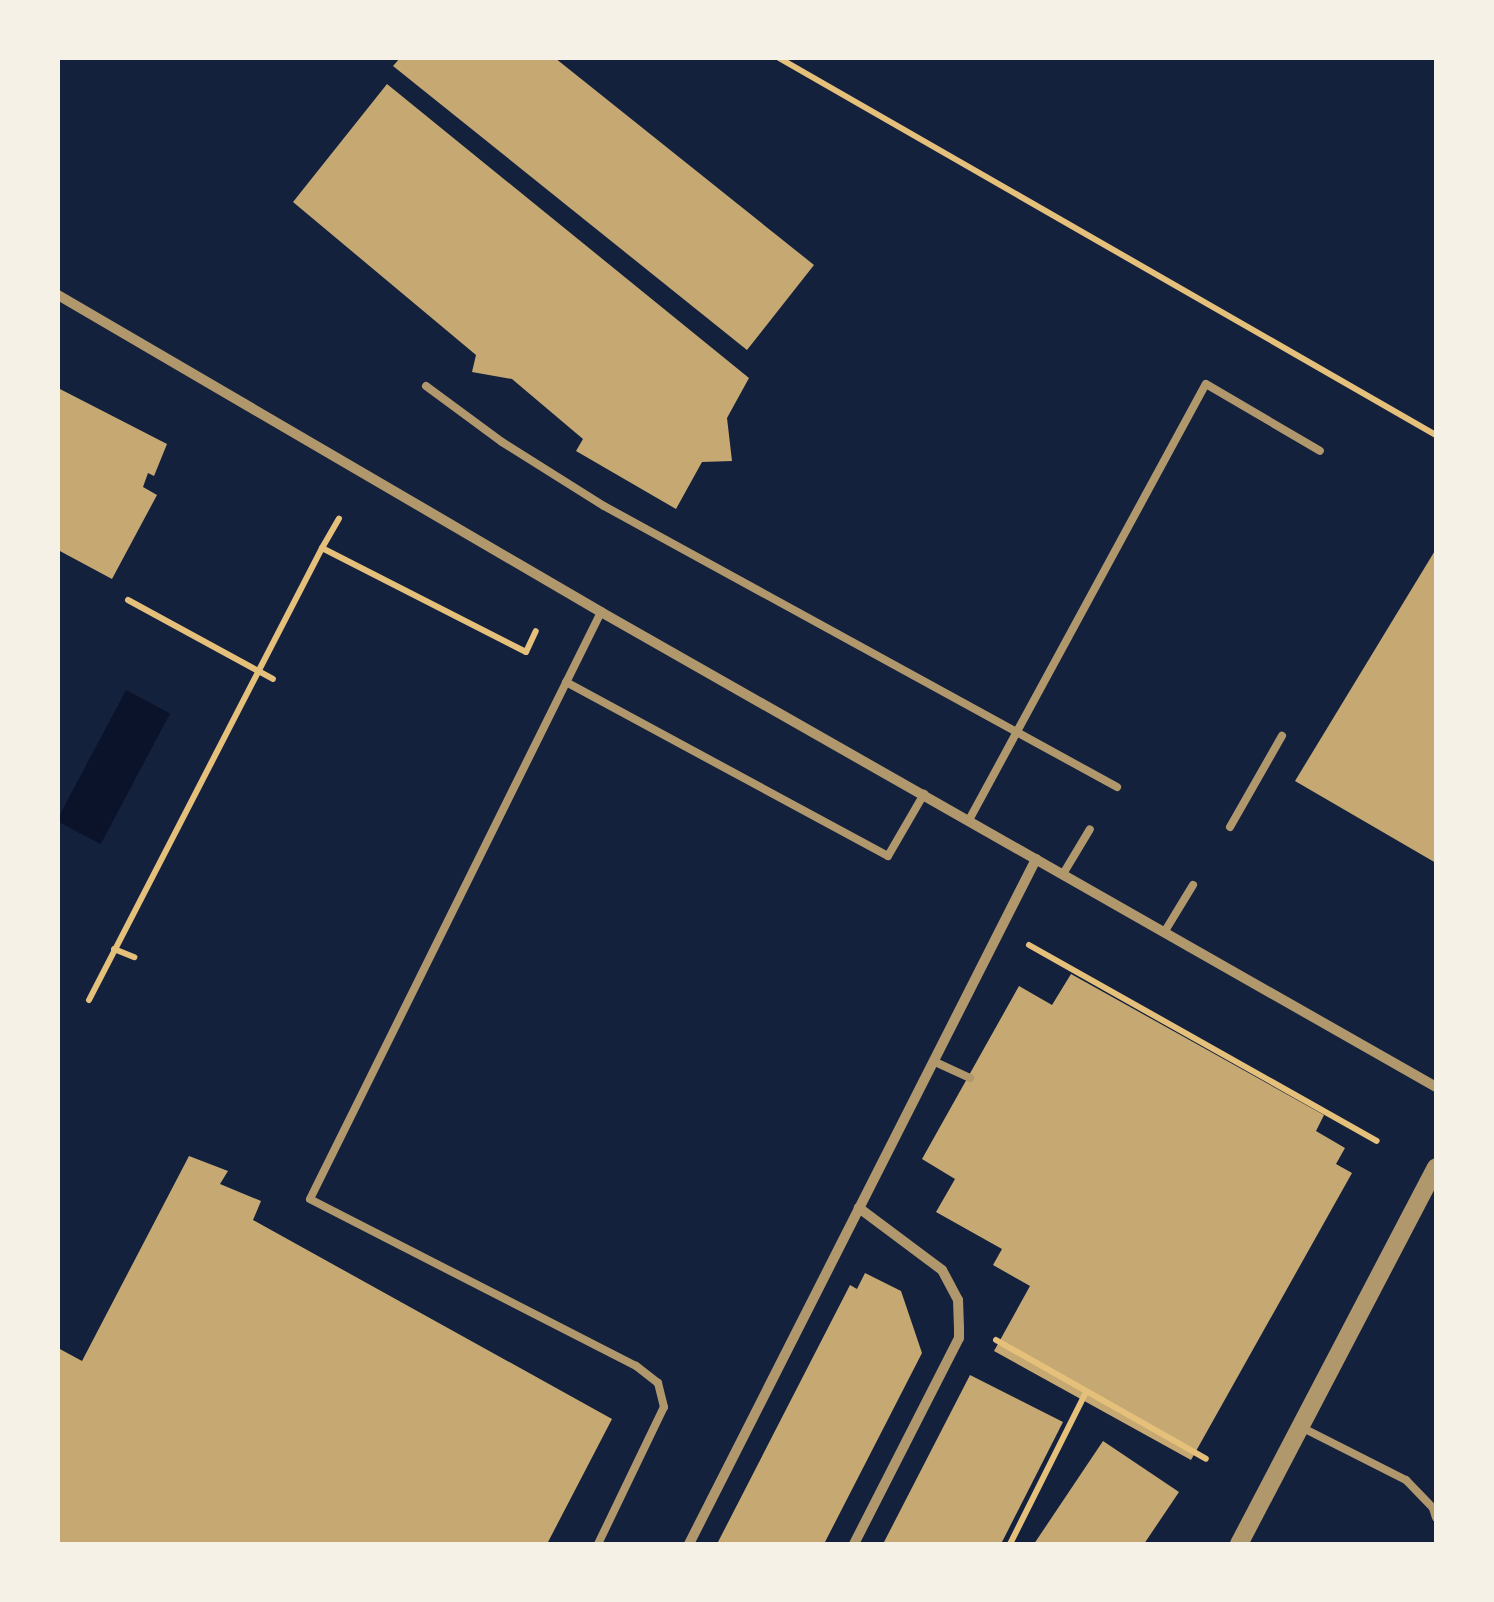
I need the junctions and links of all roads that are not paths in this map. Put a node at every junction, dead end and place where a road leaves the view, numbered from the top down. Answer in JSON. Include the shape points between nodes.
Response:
{"nodes":[{"id":1,"x":63,"y":298,"type":"edge"},
{"id":2,"x":58,"y":310,"type":"edge"},
{"id":3,"x":426,"y":386,"type":"dead end"},
{"id":4,"x":1320,"y":451,"type":"dead end"},
{"id":5,"x":601,"y":612,"type":"junction"},
{"id":6,"x":566,"y":682,"type":"junction"},
{"id":7,"x":1018,"y":730,"type":"junction"},
{"id":8,"x":1282,"y":736,"type":"dead end"},
{"id":9,"x":1116,"y":787,"type":"dead end"},
{"id":10,"x":924,"y":794,"type":"junction"},
{"id":11,"x":969,"y":820,"type":"junction"},
{"id":12,"x":1230,"y":827,"type":"dead end"},
{"id":13,"x":1090,"y":829,"type":"dead end"},
{"id":14,"x":1036,"y":859,"type":"junction"},
{"id":15,"x":1063,"y":874,"type":"junction"},
{"id":16,"x":1193,"y":885,"type":"dead end"},
{"id":17,"x":1165,"y":932,"type":"junction"},
{"id":18,"x":933,"y":1061,"type":"junction"},
{"id":19,"x":970,"y":1078,"type":"dead end"},
{"id":20,"x":1436,"y":1086,"type":"edge"},
{"id":21,"x":1436,"y":1167,"type":"edge"},
{"id":22,"x":859,"y":1208,"type":"junction"},
{"id":23,"x":1301,"y":1427,"type":"junction"},
{"id":24,"x":1436,"y":1518,"type":"edge"},
{"id":25,"x":598,"y":1544,"type":"edge"},
{"id":26,"x":689,"y":1544,"type":"edge"},
{"id":27,"x":854,"y":1544,"type":"edge"},
{"id":28,"x":1238,"y":1544,"type":"edge"}],
"edges":[{"from":1,"to":2,"type":"lane"},
{"from":1,"to":5,"type":"street"},
{"from":3,"to":7,"type":"lane","via":[[604,506]]},
{"from":4,"to":7,"type":"lane","via":[[1206,384]]},
{"from":5,"to":6,"type":"lane"},
{"from":5,"to":10,"type":"street"},
{"from":6,"to":10,"type":"lane","via":[[888,856]]},
{"from":6,"to":25,"type":"lane","via":[[310,1198],[658,1383],[664,1408]]},
{"from":7,"to":9,"type":"lane"},
{"from":7,"to":11,"type":"lane"},
{"from":8,"to":12,"type":"lane"},
{"from":10,"to":11,"type":"street"},
{"from":11,"to":14,"type":"street"},
{"from":13,"to":15,"type":"lane"},
{"from":14,"to":15,"type":"street"},
{"from":14,"to":18,"type":"street"},
{"from":15,"to":17,"type":"street"},
{"from":16,"to":17,"type":"lane"},
{"from":17,"to":20,"type":"street"},
{"from":18,"to":19,"type":"lane"},
{"from":18,"to":22,"type":"street"},
{"from":21,"to":23,"type":"street"},
{"from":22,"to":26,"type":"street"},
{"from":22,"to":27,"type":"street","via":[[942,1270],[958,1300],[960,1328]]},
{"from":23,"to":24,"type":"lane","via":[[1406,1480]]},
{"from":23,"to":28,"type":"street"}]}
